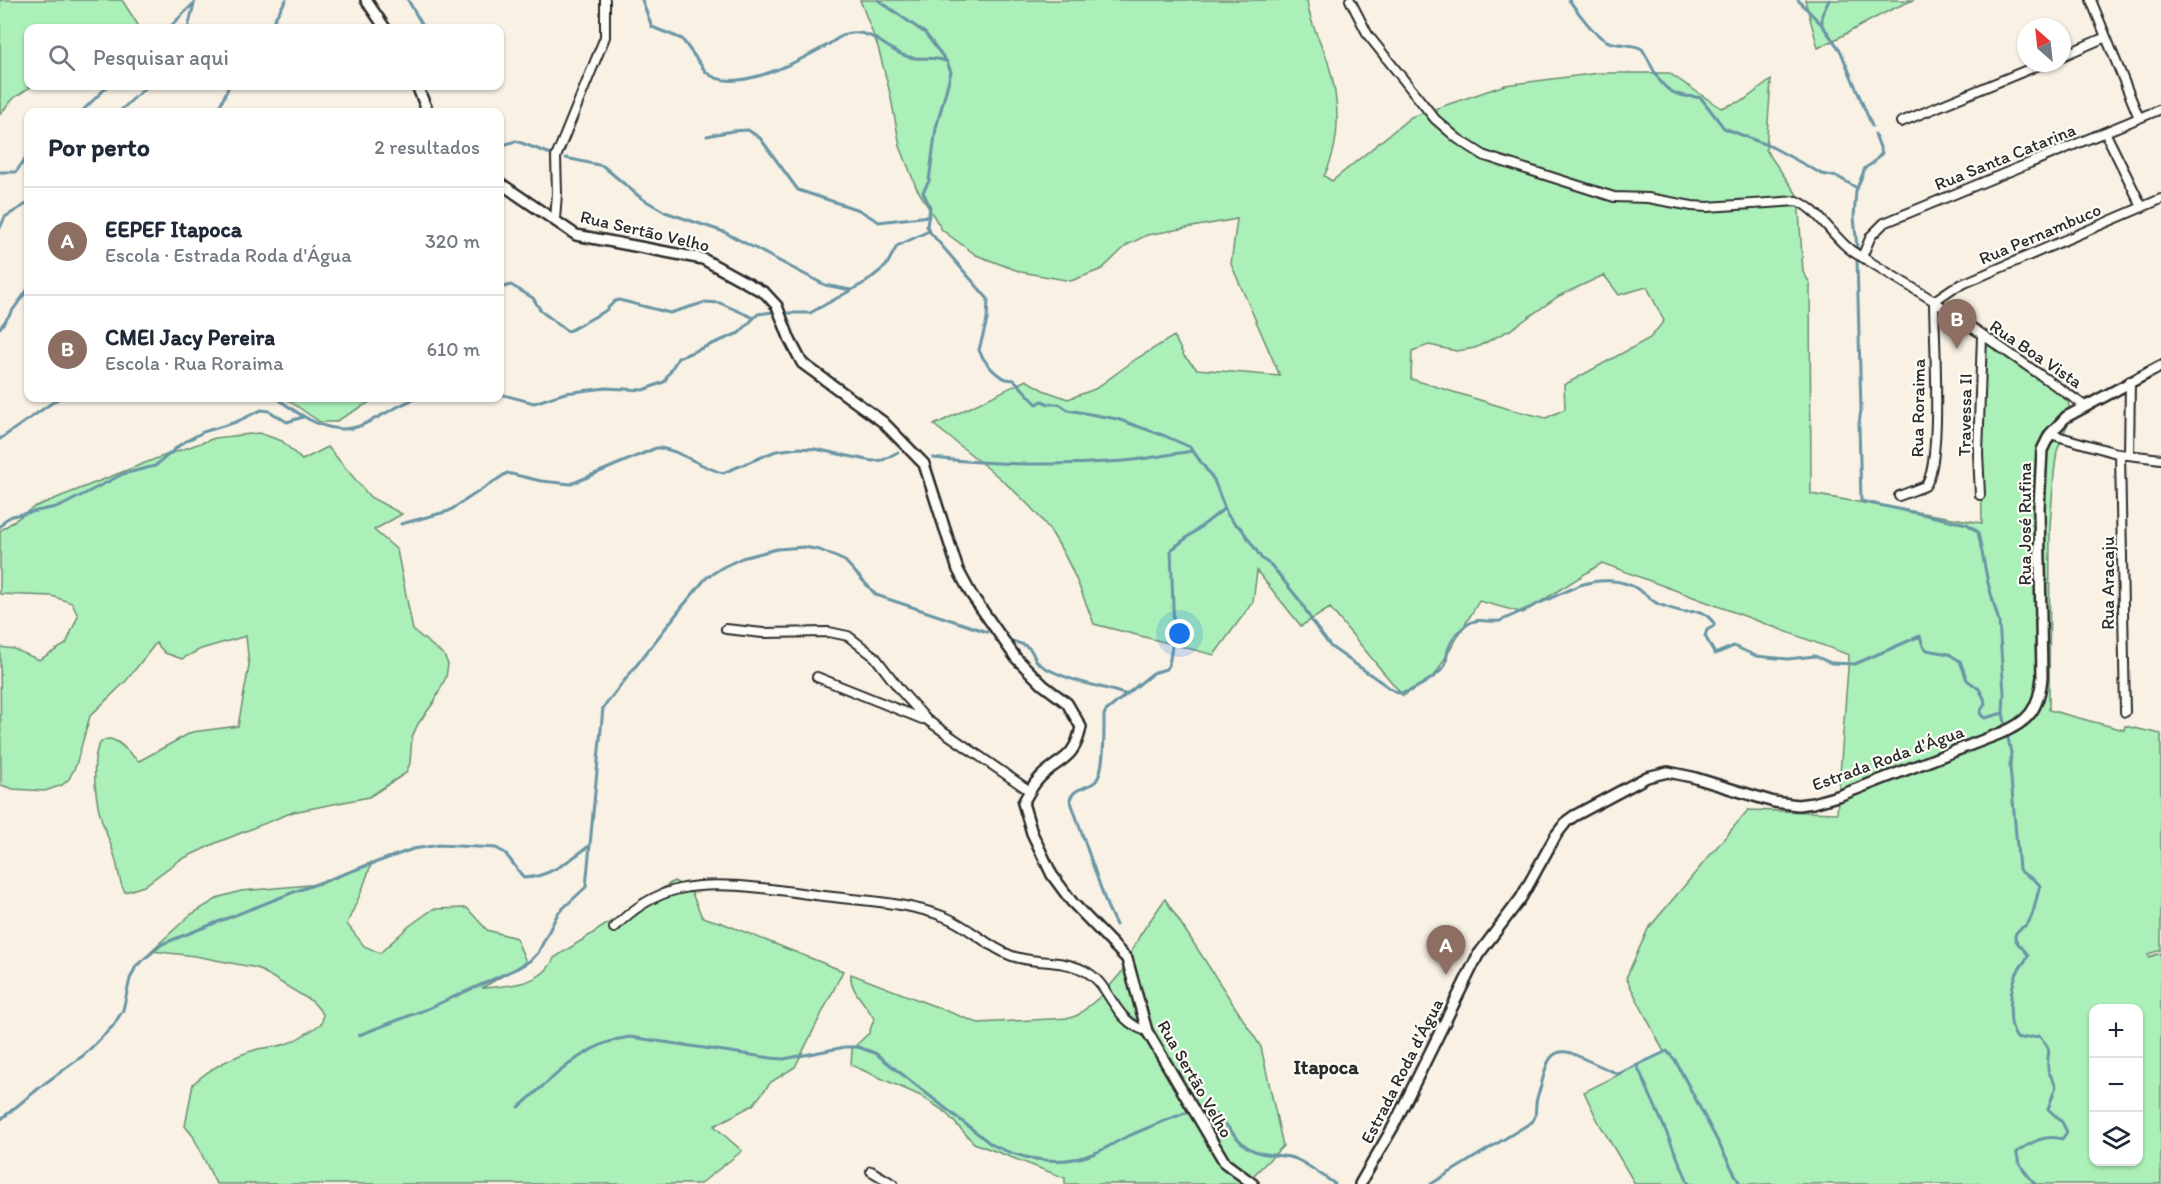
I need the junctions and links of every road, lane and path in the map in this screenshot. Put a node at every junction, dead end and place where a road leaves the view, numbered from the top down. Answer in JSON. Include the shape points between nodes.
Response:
{"nodes":[{"id":1,"x":366,"y":0,"type":"edge"},
{"id":2,"x":605,"y":0,"type":"edge"},
{"id":3,"x":1350,"y":0,"type":"edge"},
{"id":4,"x":2091,"y":0,"type":"edge"},
{"id":5,"x":383,"y":24,"type":"edge"},
{"id":6,"x":2106,"y":37,"type":"junction"},
{"id":7,"x":2071,"y":52,"type":"edge"},
{"id":8,"x":2022,"y":72,"type":"edge"},
{"id":9,"x":419,"y":90,"type":"edge"},
{"id":10,"x":427,"y":108,"type":"edge"},
{"id":11,"x":2161,"y":109,"type":"edge"},
{"id":12,"x":2139,"y":118,"type":"junction"},
{"id":13,"x":1901,"y":122,"type":"dead end"},
{"id":14,"x":2105,"y":132,"type":"junction"},
{"id":15,"x":504,"y":186,"type":"edge"},
{"id":16,"x":2161,"y":199,"type":"edge"},
{"id":17,"x":2142,"y":207,"type":"junction"},
{"id":18,"x":555,"y":220,"type":"junction"},
{"id":19,"x":1862,"y":258,"type":"junction"},
{"id":20,"x":1934,"y":301,"type":"junction"},
{"id":21,"x":1982,"y":336,"type":"junction"},
{"id":22,"x":2161,"y":366,"type":"edge"},
{"id":23,"x":2130,"y":381,"type":"junction"},
{"id":24,"x":2085,"y":406,"type":"junction"},
{"id":25,"x":2050,"y":434,"type":"junction"},
{"id":26,"x":2120,"y":454,"type":"junction"},
{"id":27,"x":2130,"y":455,"type":"junction"},
{"id":28,"x":2161,"y":459,"type":"edge"},
{"id":29,"x":1980,"y":495,"type":"dead end"},
{"id":30,"x":1899,"y":496,"type":"dead end"},
{"id":31,"x":726,"y":629,"type":"dead end"},
{"id":32,"x":817,"y":677,"type":"dead end"},
{"id":33,"x":2033,"y":711,"type":"joint"},
{"id":34,"x":2125,"y":712,"type":"dead end"},
{"id":35,"x":927,"y":720,"type":"junction"},
{"id":36,"x":1030,"y":791,"type":"junction"},
{"id":37,"x":614,"y":928,"type":"dead end"},
{"id":38,"x":1147,"y":1031,"type":"junction"},
{"id":39,"x":871,"y":1171,"type":"dead end"},
{"id":40,"x":893,"y":1184,"type":"edge"},
{"id":41,"x":1253,"y":1184,"type":"edge"},
{"id":42,"x":1360,"y":1184,"type":"edge"}],
"edges":[{"from":1,"to":5,"type":"street"},
{"from":2,"to":18,"type":"street","via":[[605,37],[556,157]]},
{"from":3,"to":19,"type":"street","name":"Rua Boa Vista","via":[[1368,35],[1435,119],[1485,156],[1614,197],[1707,207],[1797,201]]},
{"from":4,"to":6,"type":"street"},
{"from":6,"to":7,"type":"street"},
{"from":6,"to":12,"type":"street"},
{"from":8,"to":13,"type":"street"},
{"from":9,"to":10,"type":"street"},
{"from":11,"to":12,"type":"street","name":"Rua Santa Catarina"},
{"from":12,"to":14,"type":"street","name":"Rua Santa Catarina"},
{"from":14,"to":17,"type":"street"},
{"from":14,"to":19,"type":"street","name":"Rua Santa Catarina","via":[[1884,224],[1867,243]]},
{"from":15,"to":18,"type":"street","name":"Rua Sertão Velho"},
{"from":16,"to":17,"type":"street","name":"Rua Pernambuco"},
{"from":17,"to":20,"type":"street","name":"Rua Pernambuco","via":[[1953,288]]},
{"from":18,"to":36,"type":"street","name":"Rua Sertão Velho","via":[[576,236],[703,259],[765,292],[777,306],[801,363],[883,422],[924,464],[958,570],[971,594],[1016,658],[1043,686],[1067,703],[1081,727],[1070,755],[1036,781]]},
{"from":19,"to":20,"type":"street","name":"Rua Boa Vista"},
{"from":20,"to":21,"type":"street","name":"Rua Boa Vista"},
{"from":20,"to":30,"type":"street","name":"Rua Roraima","via":[[1935,446],[1931,473],[1925,486]]},
{"from":21,"to":24,"type":"street","name":"Rua Boa Vista"},
{"from":21,"to":29,"type":"street","name":"Travessa II"},
{"from":22,"to":23,"type":"street","name":"Rua José Rufina"},
{"from":23,"to":24,"type":"street","name":"Rua José Rufina"},
{"from":23,"to":27,"type":"street"},
{"from":24,"to":25,"type":"street","name":"Rua José Rufina","via":[[2066,417]]},
{"from":25,"to":26,"type":"street"},
{"from":25,"to":33,"type":"street","name":"Rua José Rufina","via":[[2040,458],[2042,676]]},
{"from":26,"to":27,"type":"street"},
{"from":26,"to":34,"type":"street","name":"Rua Aracaju"},
{"from":27,"to":28,"type":"street"},
{"from":31,"to":35,"type":"street","via":[[835,632],[848,636],[875,657]]},
{"from":32,"to":35,"type":"street"},
{"from":33,"to":42,"type":"street","name":"Estrada Roda d'Água","via":[[2009,730],[1813,803],[1774,802],[1668,772],[1647,777],[1574,816],[1556,835],[1521,898],[1478,955],[1398,1117]]},
{"from":35,"to":36,"type":"street"},
{"from":36,"to":38,"type":"street","name":"Rua Sertão Velho","via":[[1023,803],[1032,834],[1052,875],[1072,902],[1127,959]]},
{"from":37,"to":38,"type":"street","via":[[649,900],[669,891],[698,886],[744,887],[931,912],[964,926],[1008,955],[1083,969],[1097,979],[1123,1018]]},
{"from":38,"to":41,"type":"street","name":"Rua Sertão Velho","via":[[1225,1163]]},
{"from":39,"to":40,"type":"street"}]}
